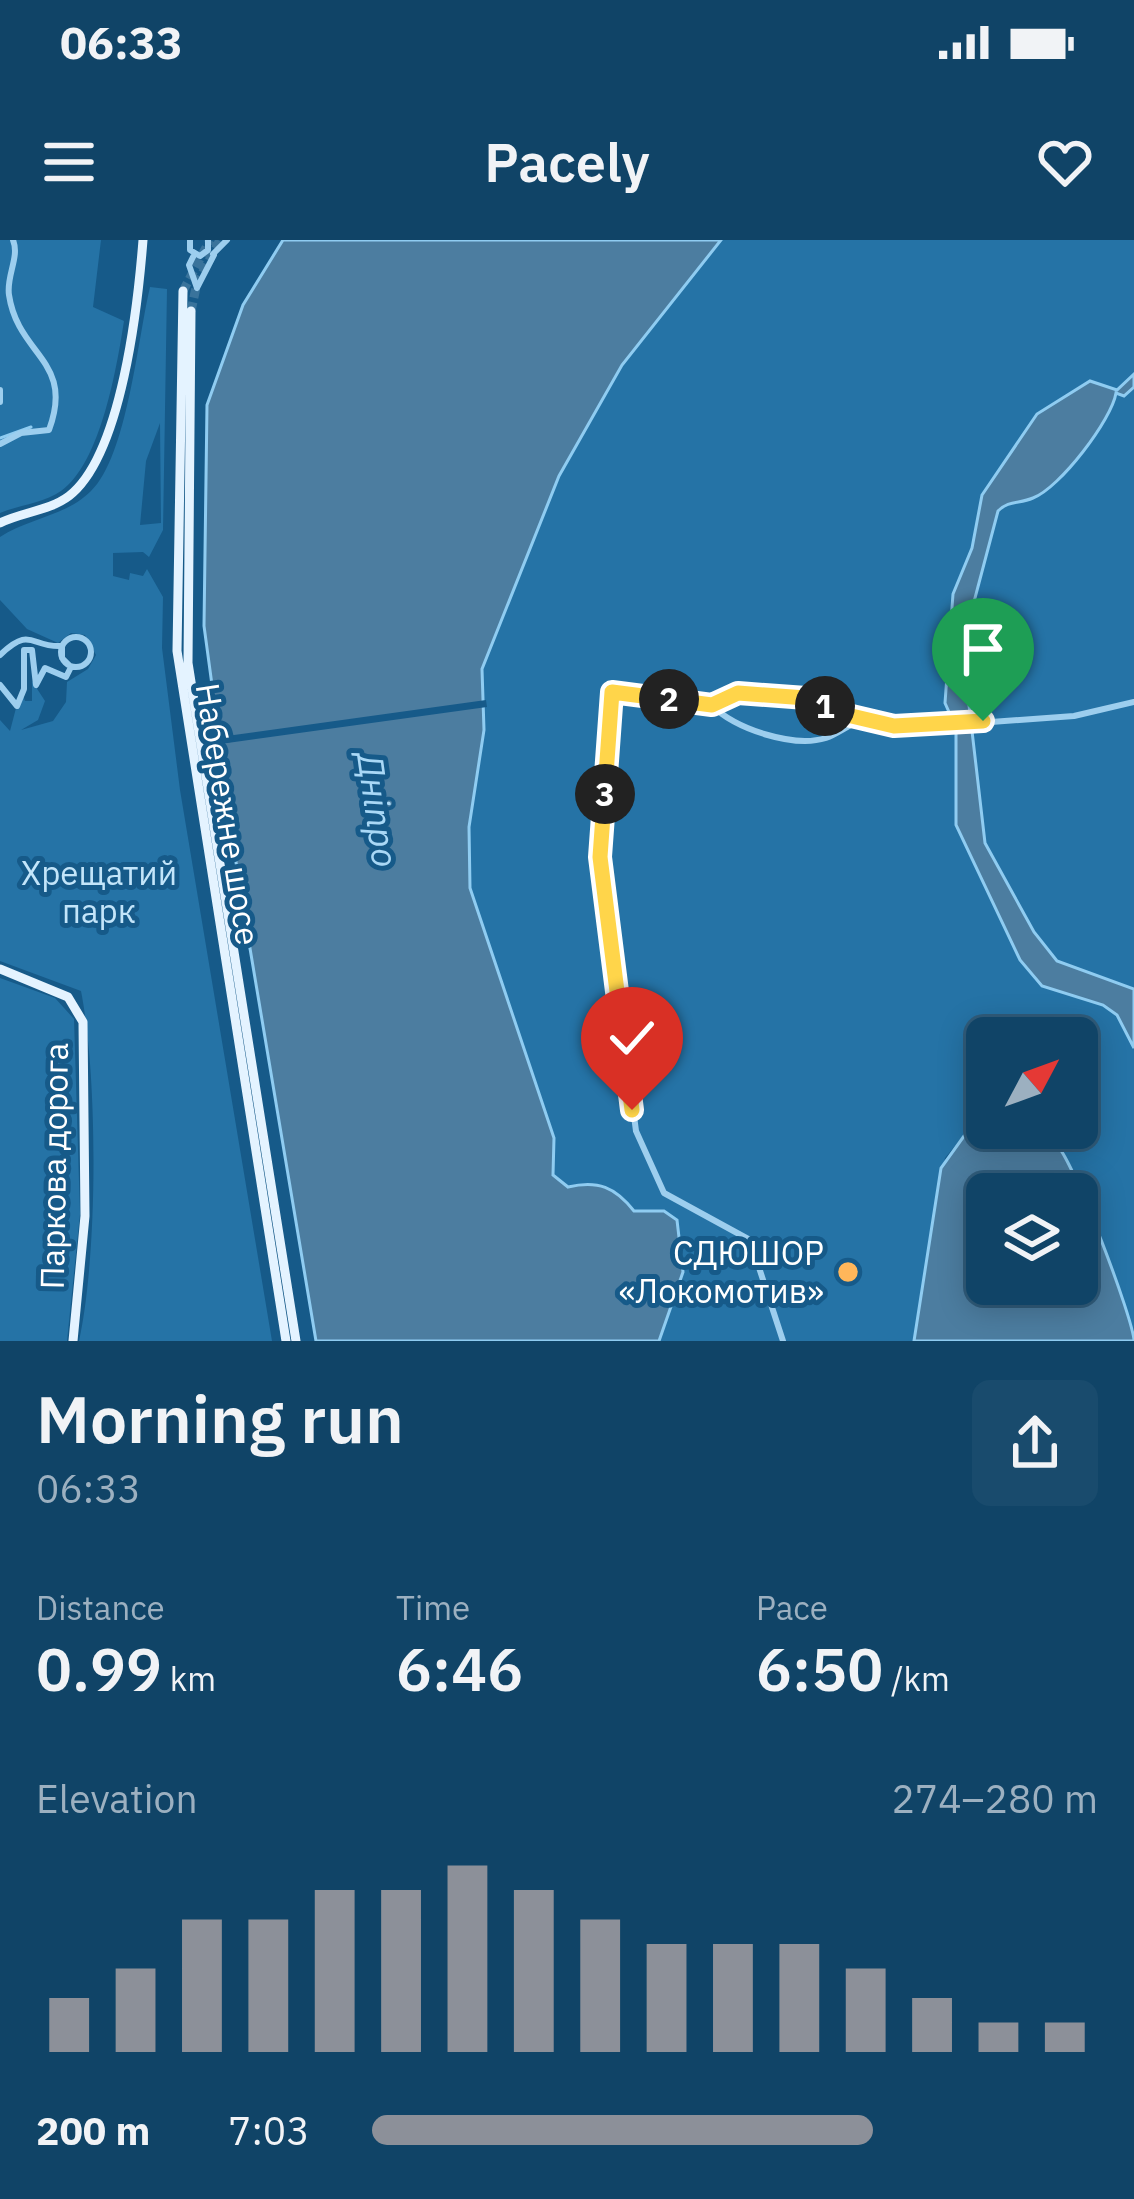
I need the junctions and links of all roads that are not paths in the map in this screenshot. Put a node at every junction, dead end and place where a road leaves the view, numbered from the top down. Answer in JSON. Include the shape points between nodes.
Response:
{"nodes":[{"id":1,"x":13,"y":240,"type":"edge"},
{"id":2,"x":143,"y":240,"type":"edge"},
{"id":3,"x":190,"y":240,"type":"edge"},
{"id":4,"x":208,"y":240,"type":"edge"},
{"id":5,"x":227,"y":240,"type":"edge"},
{"id":6,"x":211,"y":252,"type":"junction"},
{"id":7,"x":194,"y":255,"type":"junction"},
{"id":8,"x":183,"y":291,"type":"tunnel mouth"},
{"id":9,"x":191,"y":311,"type":"tunnel mouth"},
{"id":10,"x":0,"y":390,"type":"edge"},
{"id":11,"x":0,"y":402,"type":"edge"},
{"id":12,"x":0,"y":444,"type":"edge"},
{"id":13,"x":0,"y":523,"type":"edge"},
{"id":14,"x":62,"y":646,"type":"junction"},
{"id":15,"x":0,"y":656,"type":"edge"},
{"id":16,"x":62,"y":658,"type":"junction"},
{"id":17,"x":0,"y":685,"type":"edge"},
{"id":18,"x":1134,"y":702,"type":"edge"},
{"id":19,"x":712,"y":705,"type":"junction"},
{"id":20,"x":862,"y":720,"type":"junction"},
{"id":21,"x":0,"y":969,"type":"edge"},
{"id":22,"x":73,"y":1341,"type":"edge"},
{"id":23,"x":286,"y":1341,"type":"edge"},
{"id":24,"x":296,"y":1341,"type":"edge"},
{"id":25,"x":783,"y":1341,"type":"edge"}],
"edges":[{"from":1,"to":12,"type":"street","via":[[9,298],[59,396],[50,430]]},
{"from":2,"to":13,"type":"main road","via":[[106,435],[81,484],[54,504]]},
{"from":3,"to":7,"type":"street"},
{"from":4,"to":6,"type":"street"},
{"from":5,"to":6,"type":"street"},
{"from":6,"to":7,"type":"street"},
{"from":6,"to":7,"type":"street","via":[[197,288]]},
{"from":8,"to":23,"type":"main road","name":"Набережне шосе","via":[[177,651]]},
{"from":9,"to":24,"type":"main road","name":"Набережне шосе","via":[[188,664]]},
{"from":10,"to":11,"type":"street"},
{"from":14,"to":15,"type":"street","via":[[25,637]]},
{"from":14,"to":16,"type":"street"},
{"from":14,"to":16,"type":"street","via":[[79,637],[92,651],[81,667]]},
{"from":16,"to":17,"type":"street","via":[[71,667],[66,677],[45,668],[36,685],[32,650],[24,650],[17,706]]},
{"from":18,"to":20,"type":"street","via":[[1074,716],[970,723]]},
{"from":19,"to":20,"type":"street","via":[[738,693],[806,698]]},
{"from":19,"to":20,"type":"street","via":[[730,724],[794,741],[821,739]]},
{"from":19,"to":25,"type":"street","via":[[612,692],[600,857],[636,1132],[664,1193],[750,1240]]},
{"from":21,"to":22,"type":"main road","name":"Паркова дорога","via":[[68,997],[83,1022],[85,1216]]}]}
